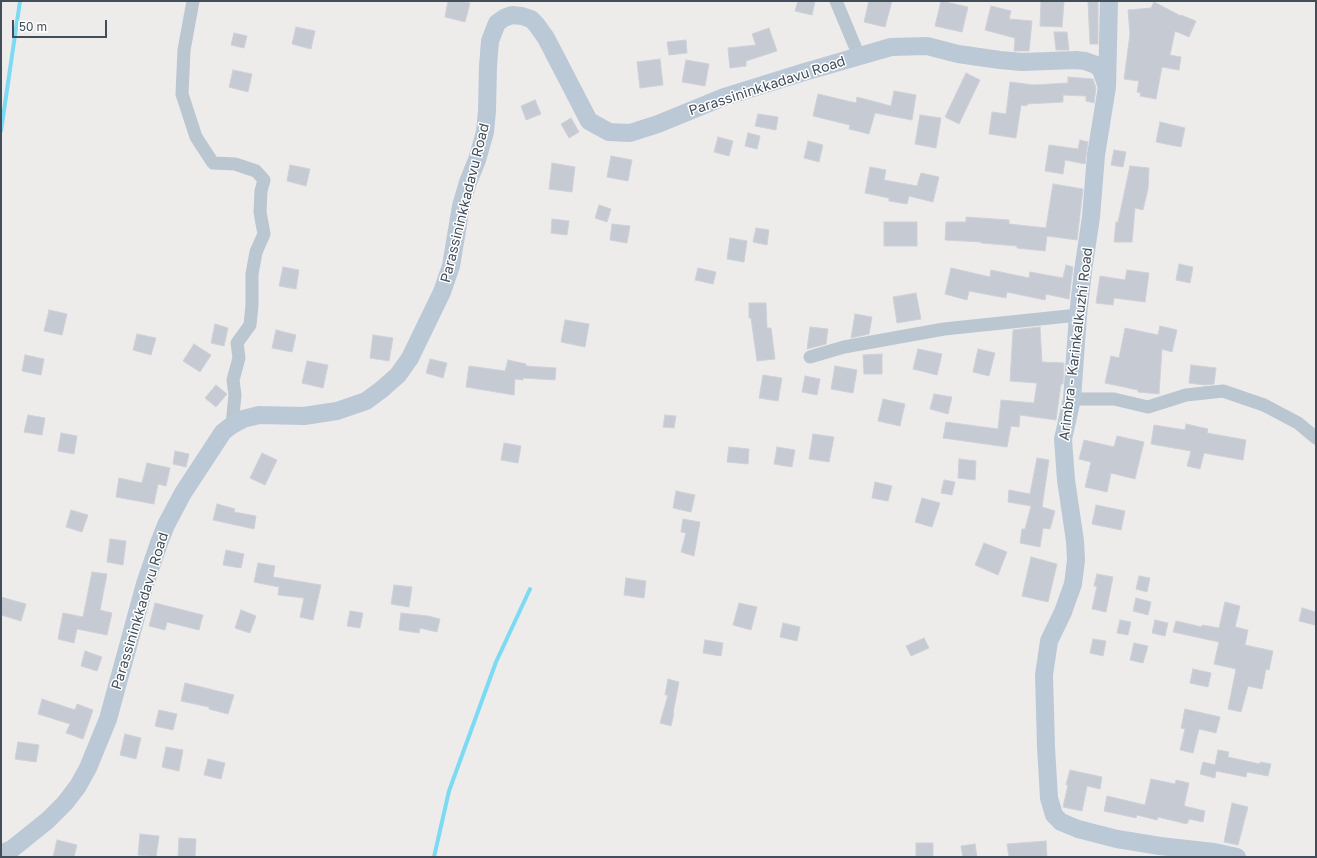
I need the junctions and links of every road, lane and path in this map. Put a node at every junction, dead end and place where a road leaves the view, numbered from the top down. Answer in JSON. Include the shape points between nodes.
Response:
{"nodes":[{"id":1,"x":193,"y":1,"type":"edge"},
{"id":2,"x":836,"y":1,"type":"edge"},
{"id":3,"x":1109,"y":1,"type":"edge"},
{"id":4,"x":858,"y":56,"type":"junction"},
{"id":5,"x":1107,"y":87,"type":"junction"},
{"id":6,"x":1078,"y":315,"type":"junction"},
{"id":7,"x":810,"y":357,"type":"dead end"},
{"id":8,"x":1072,"y":399,"type":"junction"},
{"id":9,"x":232,"y":425,"type":"junction"},
{"id":10,"x":1316,"y":438,"type":"edge"},
{"id":11,"x":1,"y":854,"type":"edge"},
{"id":12,"x":1237,"y":857,"type":"edge"}],
"edges":[{"from":1,"to":9,"type":"street","via":[[184,50],[182,94],[196,137],[213,163],[235,164],[256,171],[264,180],[260,212],[264,234],[256,252],[252,274],[250,325],[237,343],[239,358],[233,380],[235,395]]},
{"from":2,"to":4,"type":"street"},
{"from":3,"to":5,"type":"main road","name":"Arimbra - Karinkalkuzhi Road"},
{"from":4,"to":5,"type":"main road","name":"Parassininkkadavu Road","via":[[891,47],[928,46],[958,54],[1000,60],[1085,61],[1101,70]]},
{"from":4,"to":9,"type":"main road","name":"Parassininkkadavu Road","via":[[724,98],[630,133],[609,132],[589,121],[546,38],[536,24],[522,16],[512,15],[504,18],[498,23],[490,41],[485,132],[461,206],[451,266],[442,292],[410,358],[398,375],[366,401],[337,411],[304,416],[259,415]]},
{"from":5,"to":6,"type":"main road","name":"Arimbra - Karinkalkuzhi Road","via":[[1096,155]]},
{"from":6,"to":7,"type":"street","via":[[944,329],[844,347]]},
{"from":6,"to":8,"type":"main road","name":"Arimbra - Karinkalkuzhi Road"},
{"from":8,"to":10,"type":"street","via":[[1114,399],[1148,407],[1186,396],[1223,391],[1264,405],[1298,423]]},
{"from":8,"to":12,"type":"main road","name":"Arimbra - Karinkalkuzhi Road","via":[[1063,439],[1076,560],[1073,584],[1050,641],[1044,674],[1048,790],[1051,807],[1061,822],[1083,830],[1117,839]]},
{"from":9,"to":11,"type":"main road","name":"Parassininkkadavu Road","via":[[223,432],[183,493],[164,531],[145,584],[108,719],[88,768],[65,803],[48,820],[12,849]]}]}
